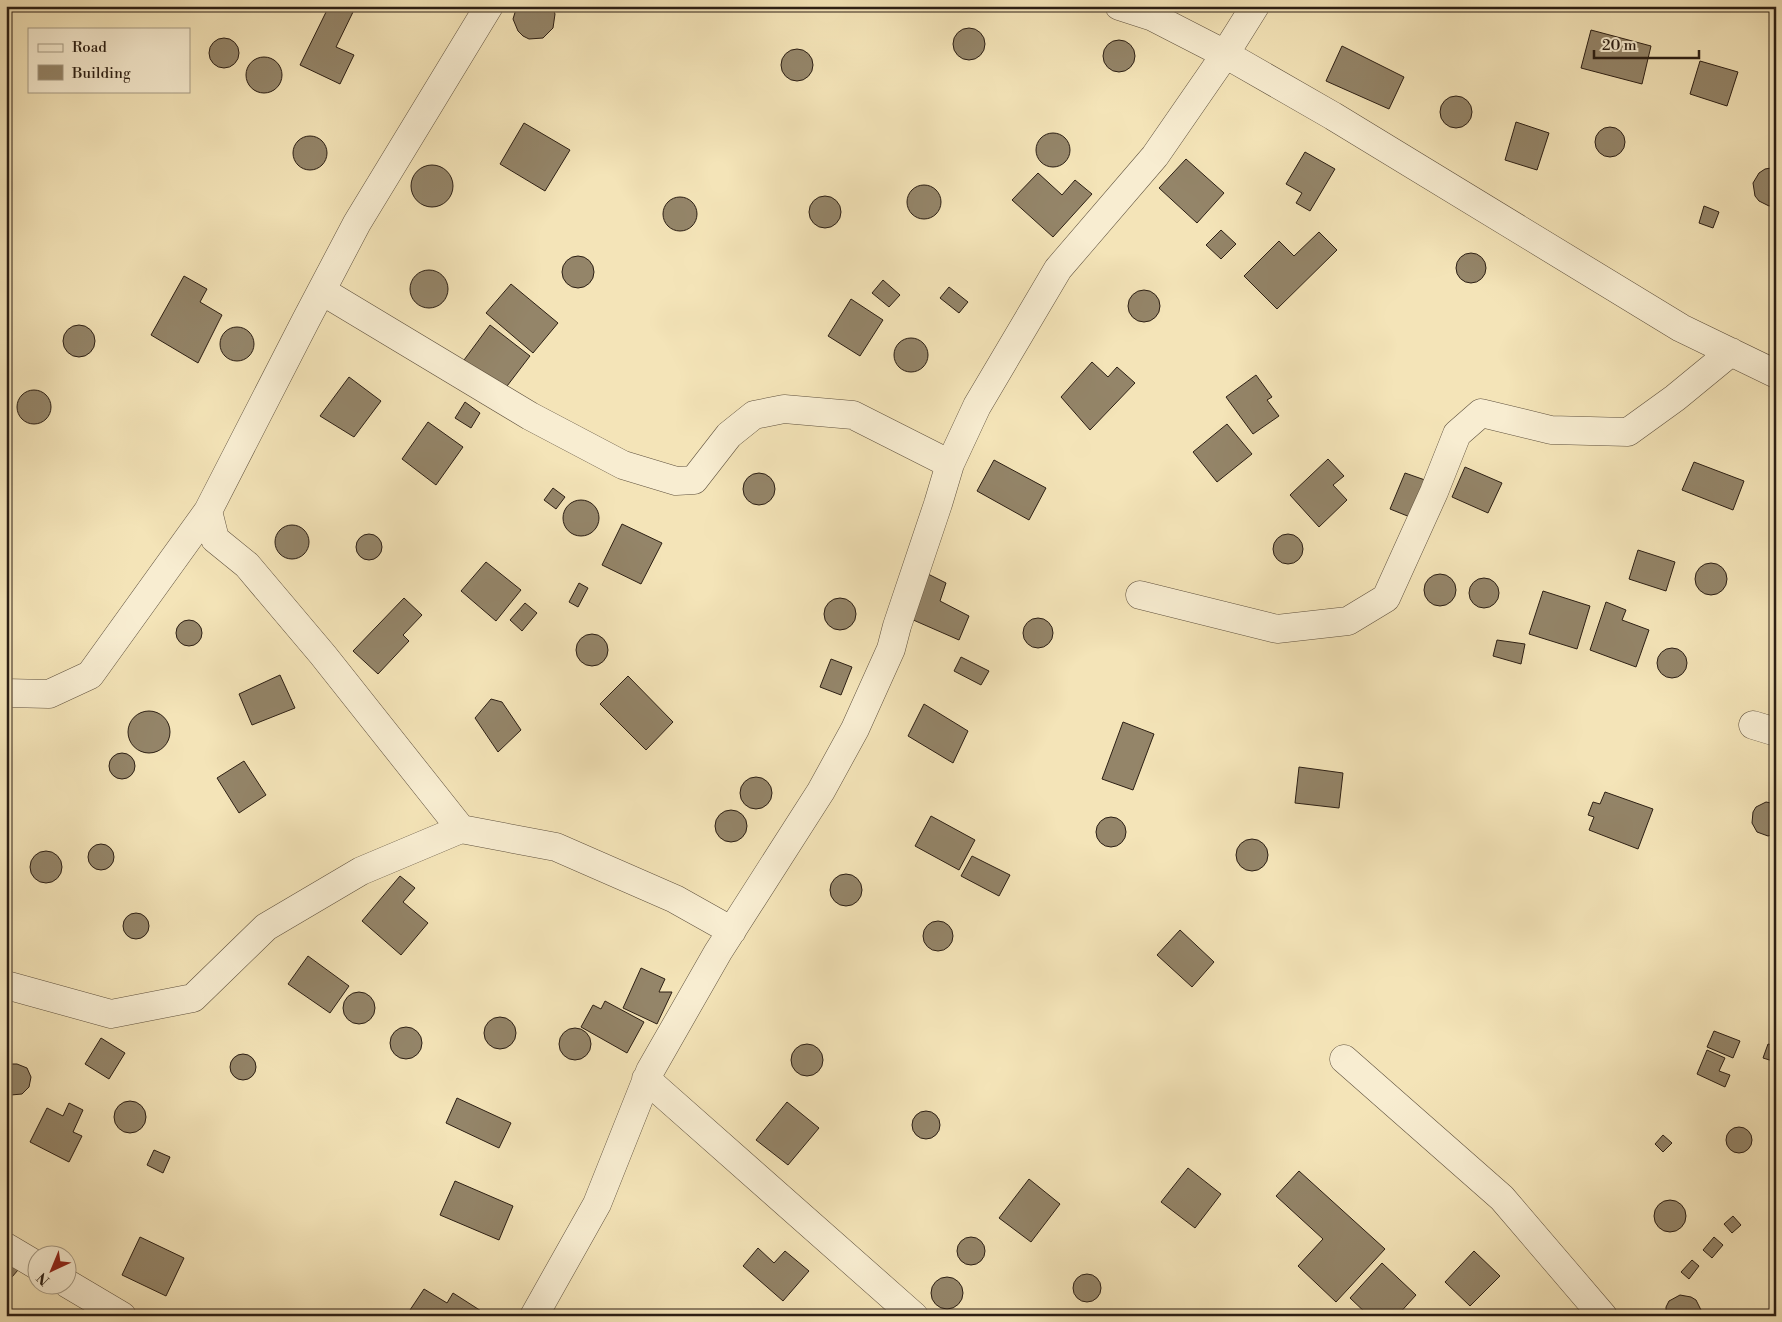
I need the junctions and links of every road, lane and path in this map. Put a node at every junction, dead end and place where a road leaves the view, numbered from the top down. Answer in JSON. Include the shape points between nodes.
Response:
{"nodes":[{"id":1,"x":490,"y":6,"type":"edge"},
{"id":2,"x":1119,"y":6,"type":"edge"},
{"id":3,"x":1255,"y":6,"type":"edge"},
{"id":4,"x":1225,"y":54,"type":"junction"},
{"id":5,"x":322,"y":291,"type":"junction"},
{"id":6,"x":1731,"y":352,"type":"junction"},
{"id":7,"x":1776,"y":374,"type":"edge"},
{"id":8,"x":950,"y":464,"type":"junction"},
{"id":9,"x":208,"y":511,"type":"junction"},
{"id":10,"x":1140,"y":595,"type":"dead end"},
{"id":11,"x":6,"y":693,"type":"edge"},
{"id":12,"x":461,"y":829,"type":"junction"},
{"id":13,"x":732,"y":930,"type":"junction"},
{"id":14,"x":6,"y":985,"type":"edge"},
{"id":15,"x":1344,"y":1060,"type":"dead end"},
{"id":16,"x":646,"y":1079,"type":"junction"},
{"id":17,"x":6,"y":1247,"type":"edge"},
{"id":18,"x":28,"y":1260,"type":"edge"},
{"id":19,"x":78,"y":1290,"type":"edge"},
{"id":20,"x":122,"y":1316,"type":"edge"},
{"id":21,"x":534,"y":1316,"type":"edge"},
{"id":22,"x":914,"y":1316,"type":"edge"},
{"id":23,"x":1603,"y":1316,"type":"edge"}],
"edges":[{"from":1,"to":5,"type":"street","via":[[357,223]]},
{"from":2,"to":4,"type":"street","via":[[1153,17]]},
{"from":3,"to":4,"type":"street"},
{"from":4,"to":6,"type":"street","via":[[1681,328]]},
{"from":4,"to":8,"type":"street","via":[[1155,156],[1058,269],[977,406]]},
{"from":5,"to":8,"type":"street","via":[[530,416],[623,465],[676,480],[694,480],[729,435],[754,415],[784,409],[854,415]]},
{"from":5,"to":9,"type":"street"},
{"from":6,"to":7,"type":"street"},
{"from":6,"to":10,"type":"street","via":[[1628,432],[1551,430],[1481,414],[1457,434],[1386,598],[1348,621],[1277,630]]},
{"from":8,"to":13,"type":"street","via":[[891,650],[855,729],[821,791]]},
{"from":9,"to":11,"type":"street","via":[[90,675],[49,694]]},
{"from":9,"to":12,"type":"street","via":[[216,538],[247,564]]},
{"from":12,"to":13,"type":"street","via":[[556,847],[675,899]]},
{"from":12,"to":14,"type":"street","via":[[361,871],[266,927],[192,998],[111,1014]]},
{"from":13,"to":16,"type":"street"},
{"from":15,"to":23,"type":"street","via":[[1502,1198]]},
{"from":16,"to":21,"type":"street","via":[[597,1204]]},
{"from":16,"to":22,"type":"street"},
{"from":17,"to":18,"type":"street"},
{"from":19,"to":20,"type":"street"}]}
